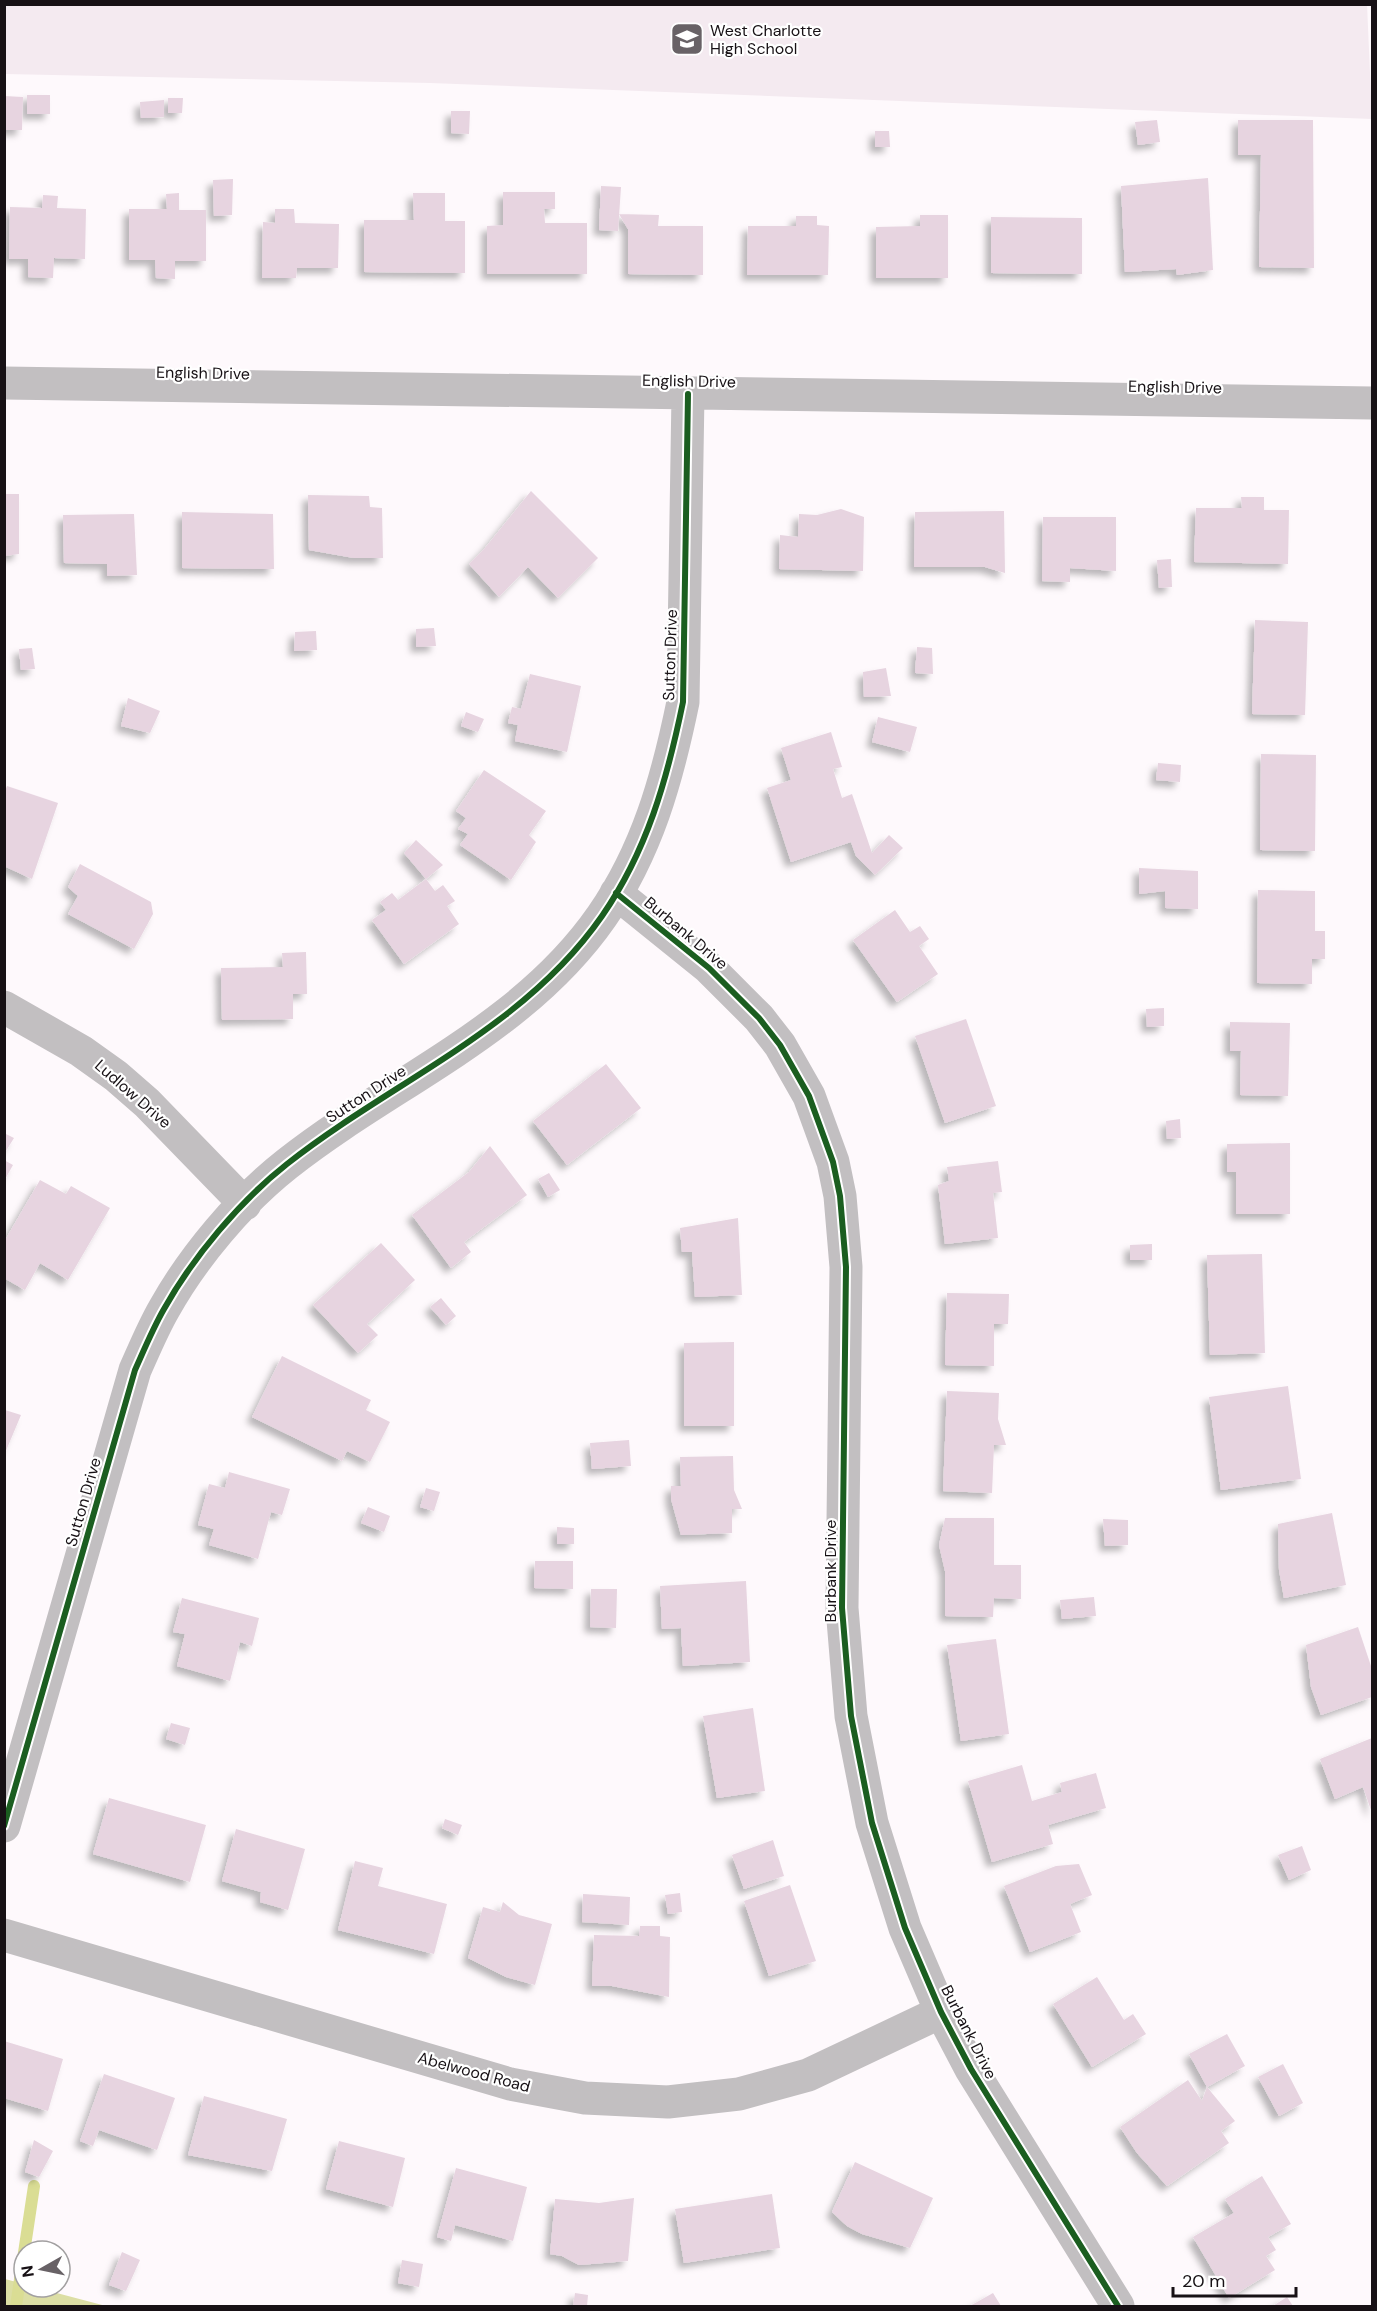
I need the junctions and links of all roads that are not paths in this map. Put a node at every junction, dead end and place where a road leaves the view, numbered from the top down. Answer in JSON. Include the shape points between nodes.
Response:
{"nodes":[{"id":1,"x":4,"y":383,"type":"edge"},
{"id":2,"x":688,"y":394,"type":"junction"},
{"id":3,"x":1372,"y":403,"type":"edge"},
{"id":4,"x":616,"y":893,"type":"junction"},
{"id":5,"x":4,"y":1007,"type":"edge"},
{"id":6,"x":244,"y":1204,"type":"junction"},
{"id":7,"x":4,"y":1826,"type":"edge"},
{"id":8,"x":4,"y":1935,"type":"edge"},
{"id":9,"x":941,"y":2012,"type":"junction"},
{"id":10,"x":1118,"y":2307,"type":"edge"}],
"edges":[{"from":1,"to":2,"type":"street","name":"English Drive"},
{"from":2,"to":3,"type":"street","name":"English Drive"},
{"from":2,"to":4,"type":"street","name":"Sutton Drive","via":[[683,702],[653,820]]},
{"from":4,"to":6,"type":"street","name":"Sutton Drive","via":[[582,941],[534,992],[471,1042],[286,1165]]},
{"from":4,"to":9,"type":"street","name":"Burbank Drive","via":[[709,968],[759,1018],[780,1045],[809,1096],[833,1162],[846,1267],[842,1608],[851,1716],[872,1823],[905,1928]]},
{"from":5,"to":6,"type":"street","name":"Ludlow Drive","via":[[116,1076]]},
{"from":6,"to":7,"type":"street","name":"Sutton Drive","via":[[204,1249],[164,1308],[135,1370]]},
{"from":8,"to":9,"type":"street","name":"Abelwood Road","via":[[510,2084],[585,2098],[669,2102],[739,2094],[808,2075]]},
{"from":9,"to":10,"type":"street","name":"Burbank Drive","via":[[971,2069]]}]}
